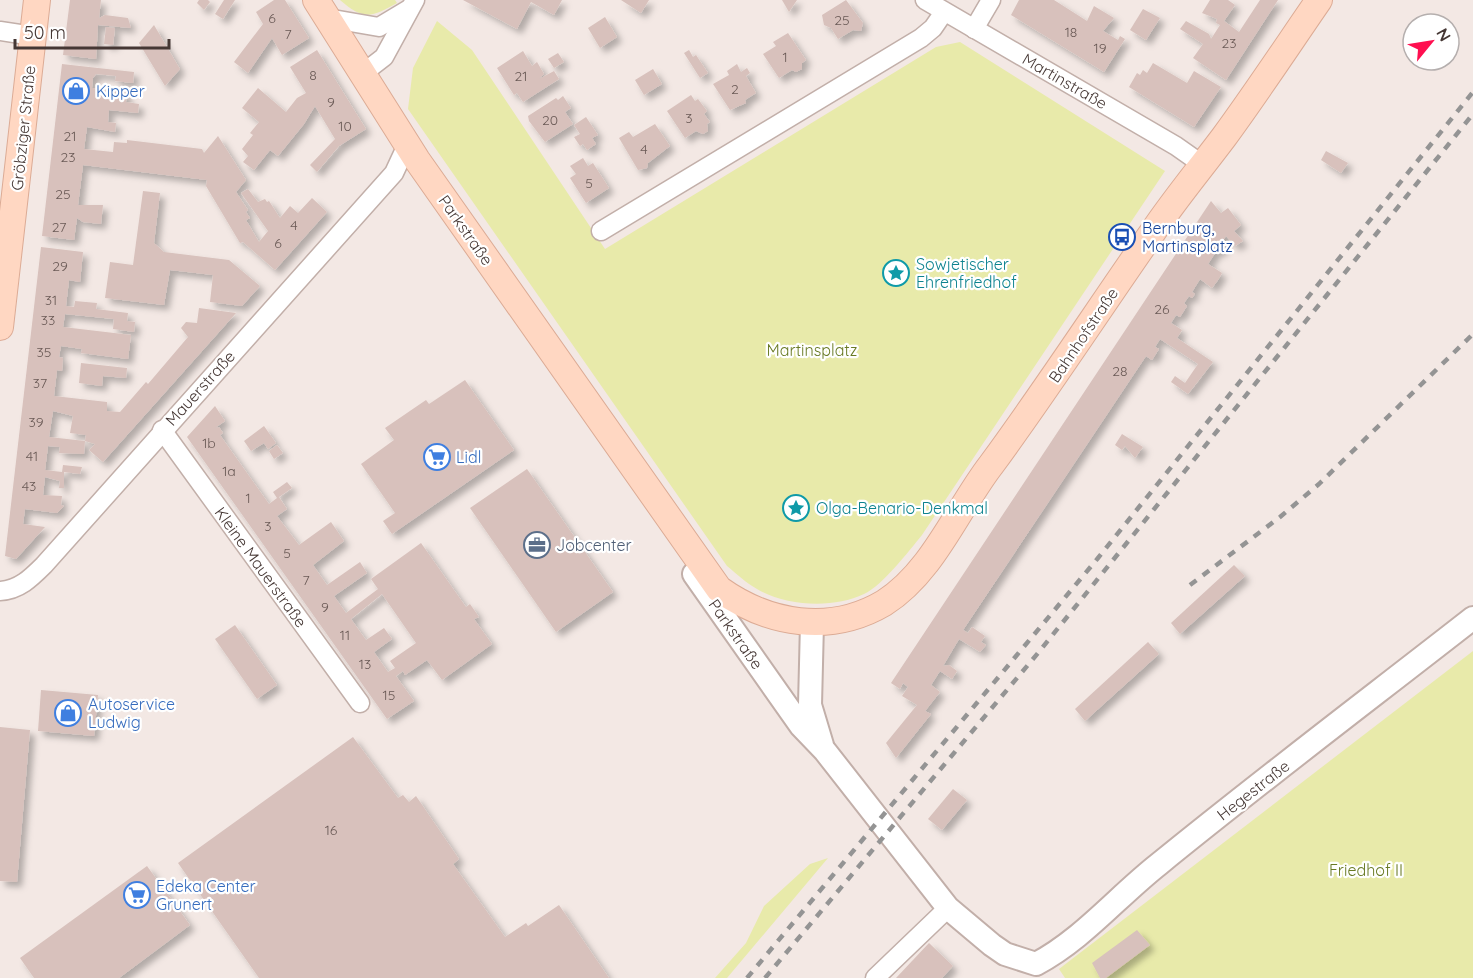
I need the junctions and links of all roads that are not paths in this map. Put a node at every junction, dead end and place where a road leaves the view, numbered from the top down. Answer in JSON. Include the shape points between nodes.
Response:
{"nodes":[{"id":1,"x":37,"y":0,"type":"edge"},
{"id":2,"x":925,"y":0,"type":"edge"},
{"id":3,"x":991,"y":0,"type":"edge"},
{"id":4,"x":1320,"y":0,"type":"edge"},
{"id":5,"x":413,"y":4,"type":"edge"},
{"id":6,"x":322,"y":9,"type":"edge"},
{"id":7,"x":944,"y":12,"type":"junction"},
{"id":8,"x":974,"y":29,"type":"junction"},
{"id":9,"x":0,"y":31,"type":"edge"},
{"id":10,"x":33,"y":36,"type":"junction"},
{"id":11,"x":362,"y":74,"type":"junction"},
{"id":12,"x":407,"y":145,"type":"junction"},
{"id":13,"x":1203,"y":165,"type":"junction"},
{"id":14,"x":394,"y":173,"type":"junction"},
{"id":15,"x":431,"y":179,"type":"junction"},
{"id":16,"x":601,"y":231,"type":"dead end"},
{"id":17,"x":0,"y":327,"type":"edge"},
{"id":18,"x":162,"y":430,"type":"junction"},
{"id":19,"x":624,"y":455,"type":"junction"},
{"id":20,"x":0,"y":591,"type":"edge"},
{"id":21,"x":1473,"y":618,"type":"edge"},
{"id":22,"x":812,"y":623,"type":"junction"},
{"id":23,"x":360,"y":703,"type":"dead end"},
{"id":24,"x":825,"y":752,"type":"junction"},
{"id":25,"x":948,"y":908,"type":"junction"},
{"id":26,"x":1036,"y":971,"type":"edge"},
{"id":27,"x":876,"y":978,"type":"edge"}],
"edges":[{"from":1,"to":10,"type":"main road","name":"Gröbziger Straße"},
{"from":2,"to":7,"type":"street","name":"Martinstraße"},
{"from":3,"to":8,"type":"street"},
{"from":4,"to":13,"type":"main road","name":"Bahnhofstraße"},
{"from":5,"to":6,"type":"street","via":[[379,27]]},
{"from":5,"to":11,"type":"street","via":[[384,57]]},
{"from":6,"to":11,"type":"main road","name":"Parkstraße"},
{"from":7,"to":8,"type":"street","name":"Martinstraße"},
{"from":7,"to":16,"type":"street","via":[[921,38]]},
{"from":8,"to":13,"type":"street","name":"Martinstraße"},
{"from":9,"to":10,"type":"street"},
{"from":10,"to":17,"type":"main road","name":"Gröbziger Straße"},
{"from":11,"to":12,"type":"main road","name":"Parkstraße"},
{"from":12,"to":14,"type":"street","name":"Mauerstraße"},
{"from":12,"to":15,"type":"main road","name":"Parkstraße"},
{"from":13,"to":22,"type":"main road","name":"Bahnhofstraße","via":[[1152,232],[915,575],[875,608],[838,621]]},
{"from":14,"to":15,"type":"street"},
{"from":14,"to":18,"type":"street","name":"Mauerstraße"},
{"from":15,"to":19,"type":"main road","name":"Parkstraße"},
{"from":18,"to":20,"type":"street","name":"Mauerstraße","via":[[31,579],[15,589]]},
{"from":18,"to":23,"type":"street","name":"Kleine Mauerstraße"},
{"from":19,"to":22,"type":"main road","name":"Parkstraße","via":[[719,589],[770,616]]},
{"from":19,"to":24,"type":"street","name":"Parkstraße","via":[[617,466],[801,726]]},
{"from":21,"to":26,"type":"street","name":"Hegestraße","via":[[1157,866]]},
{"from":22,"to":24,"type":"street","name":"Parkstraße","via":[[810,705]]},
{"from":24,"to":25,"type":"street","name":"Parkstraße"},
{"from":25,"to":26,"type":"street","name":"Parkstraße","via":[[992,945]]},
{"from":25,"to":27,"type":"street"}]}
